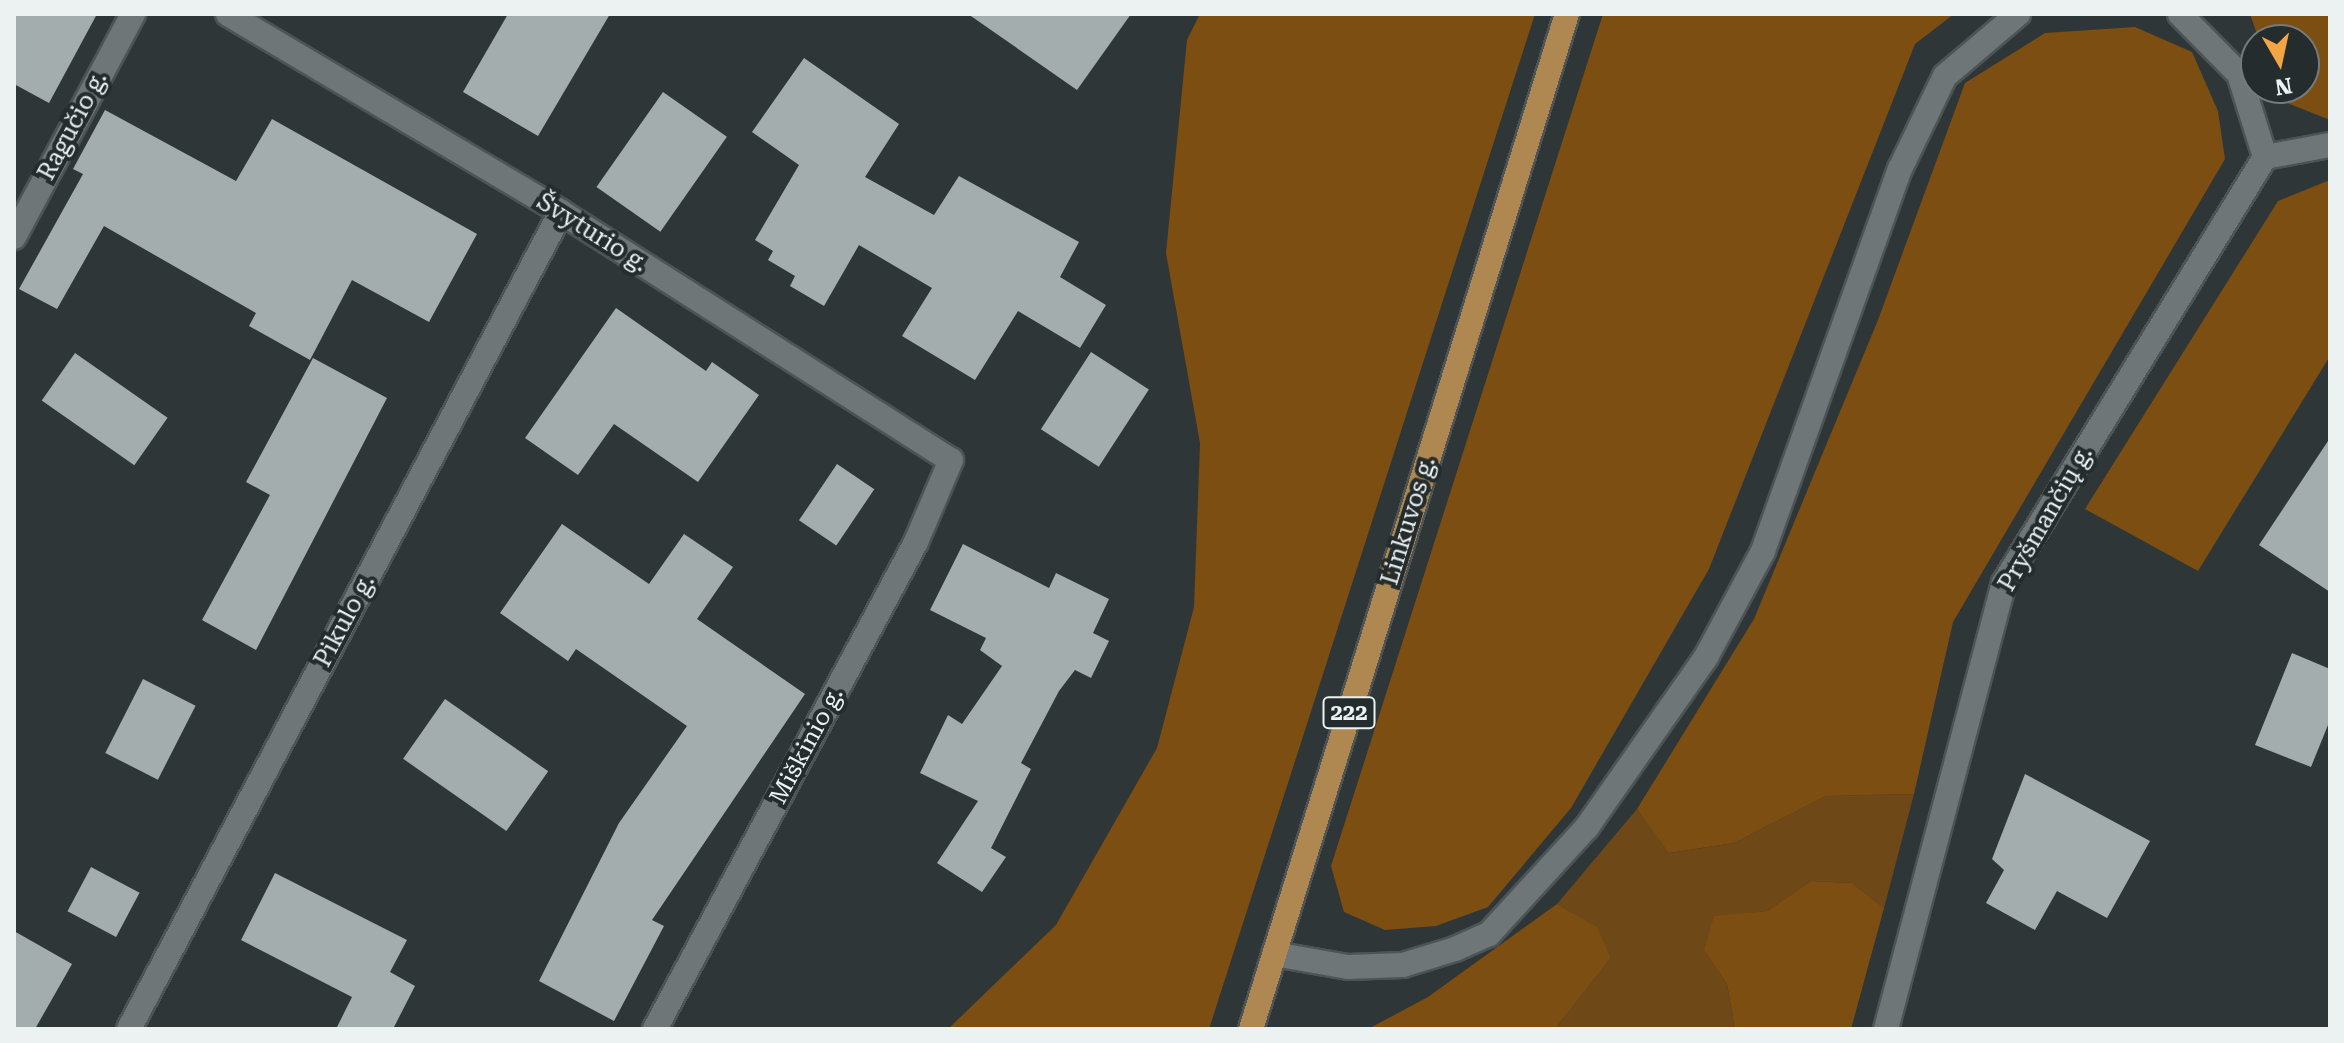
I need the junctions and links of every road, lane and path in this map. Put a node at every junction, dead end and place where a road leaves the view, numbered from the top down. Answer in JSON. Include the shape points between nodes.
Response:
{"nodes":[{"id":1,"x":133,"y":14,"type":"edge"},
{"id":2,"x":228,"y":14,"type":"edge"},
{"id":3,"x":1567,"y":14,"type":"edge"},
{"id":4,"x":2018,"y":14,"type":"edge"},
{"id":5,"x":2180,"y":14,"type":"edge"},
{"id":6,"x":2330,"y":145,"type":"edge"},
{"id":7,"x":2265,"y":157,"type":"junction"},
{"id":8,"x":561,"y":212,"type":"junction"},
{"id":9,"x":14,"y":237,"type":"edge"},
{"id":10,"x":951,"y":460,"type":"joint"},
{"id":11,"x":1274,"y":954,"type":"junction"},
{"id":12,"x":129,"y":1029,"type":"edge"},
{"id":13,"x":655,"y":1029,"type":"edge"},
{"id":14,"x":1251,"y":1029,"type":"edge"},
{"id":15,"x":1886,"y":1029,"type":"edge"}],
"edges":[{"from":1,"to":9,"type":"street","name":"Ragučio g."},
{"from":2,"to":8,"type":"street","name":"Švyturio g."},
{"from":3,"to":11,"type":"main road","name":"Linkuvos g.","number":"222"},
{"from":4,"to":11,"type":"street","via":[[1945,76],[1900,169],[1763,551],[1706,657],[1587,827],[1489,934],[1455,949],[1403,965],[1362,966]]},
{"from":5,"to":7,"type":"street","via":[[2239,74]]},
{"from":6,"to":7,"type":"street"},
{"from":7,"to":15,"type":"street","name":"Pryšmančių g.","via":[[2004,583]]},
{"from":8,"to":10,"type":"street","name":"Švyturio g."},
{"from":8,"to":12,"type":"street","name":"Pikulo g."},
{"from":10,"to":13,"type":"street","name":"Miškinio g.","via":[[916,542]]},
{"from":11,"to":14,"type":"main road","name":"Linkuvos g.","number":"222"}]}
